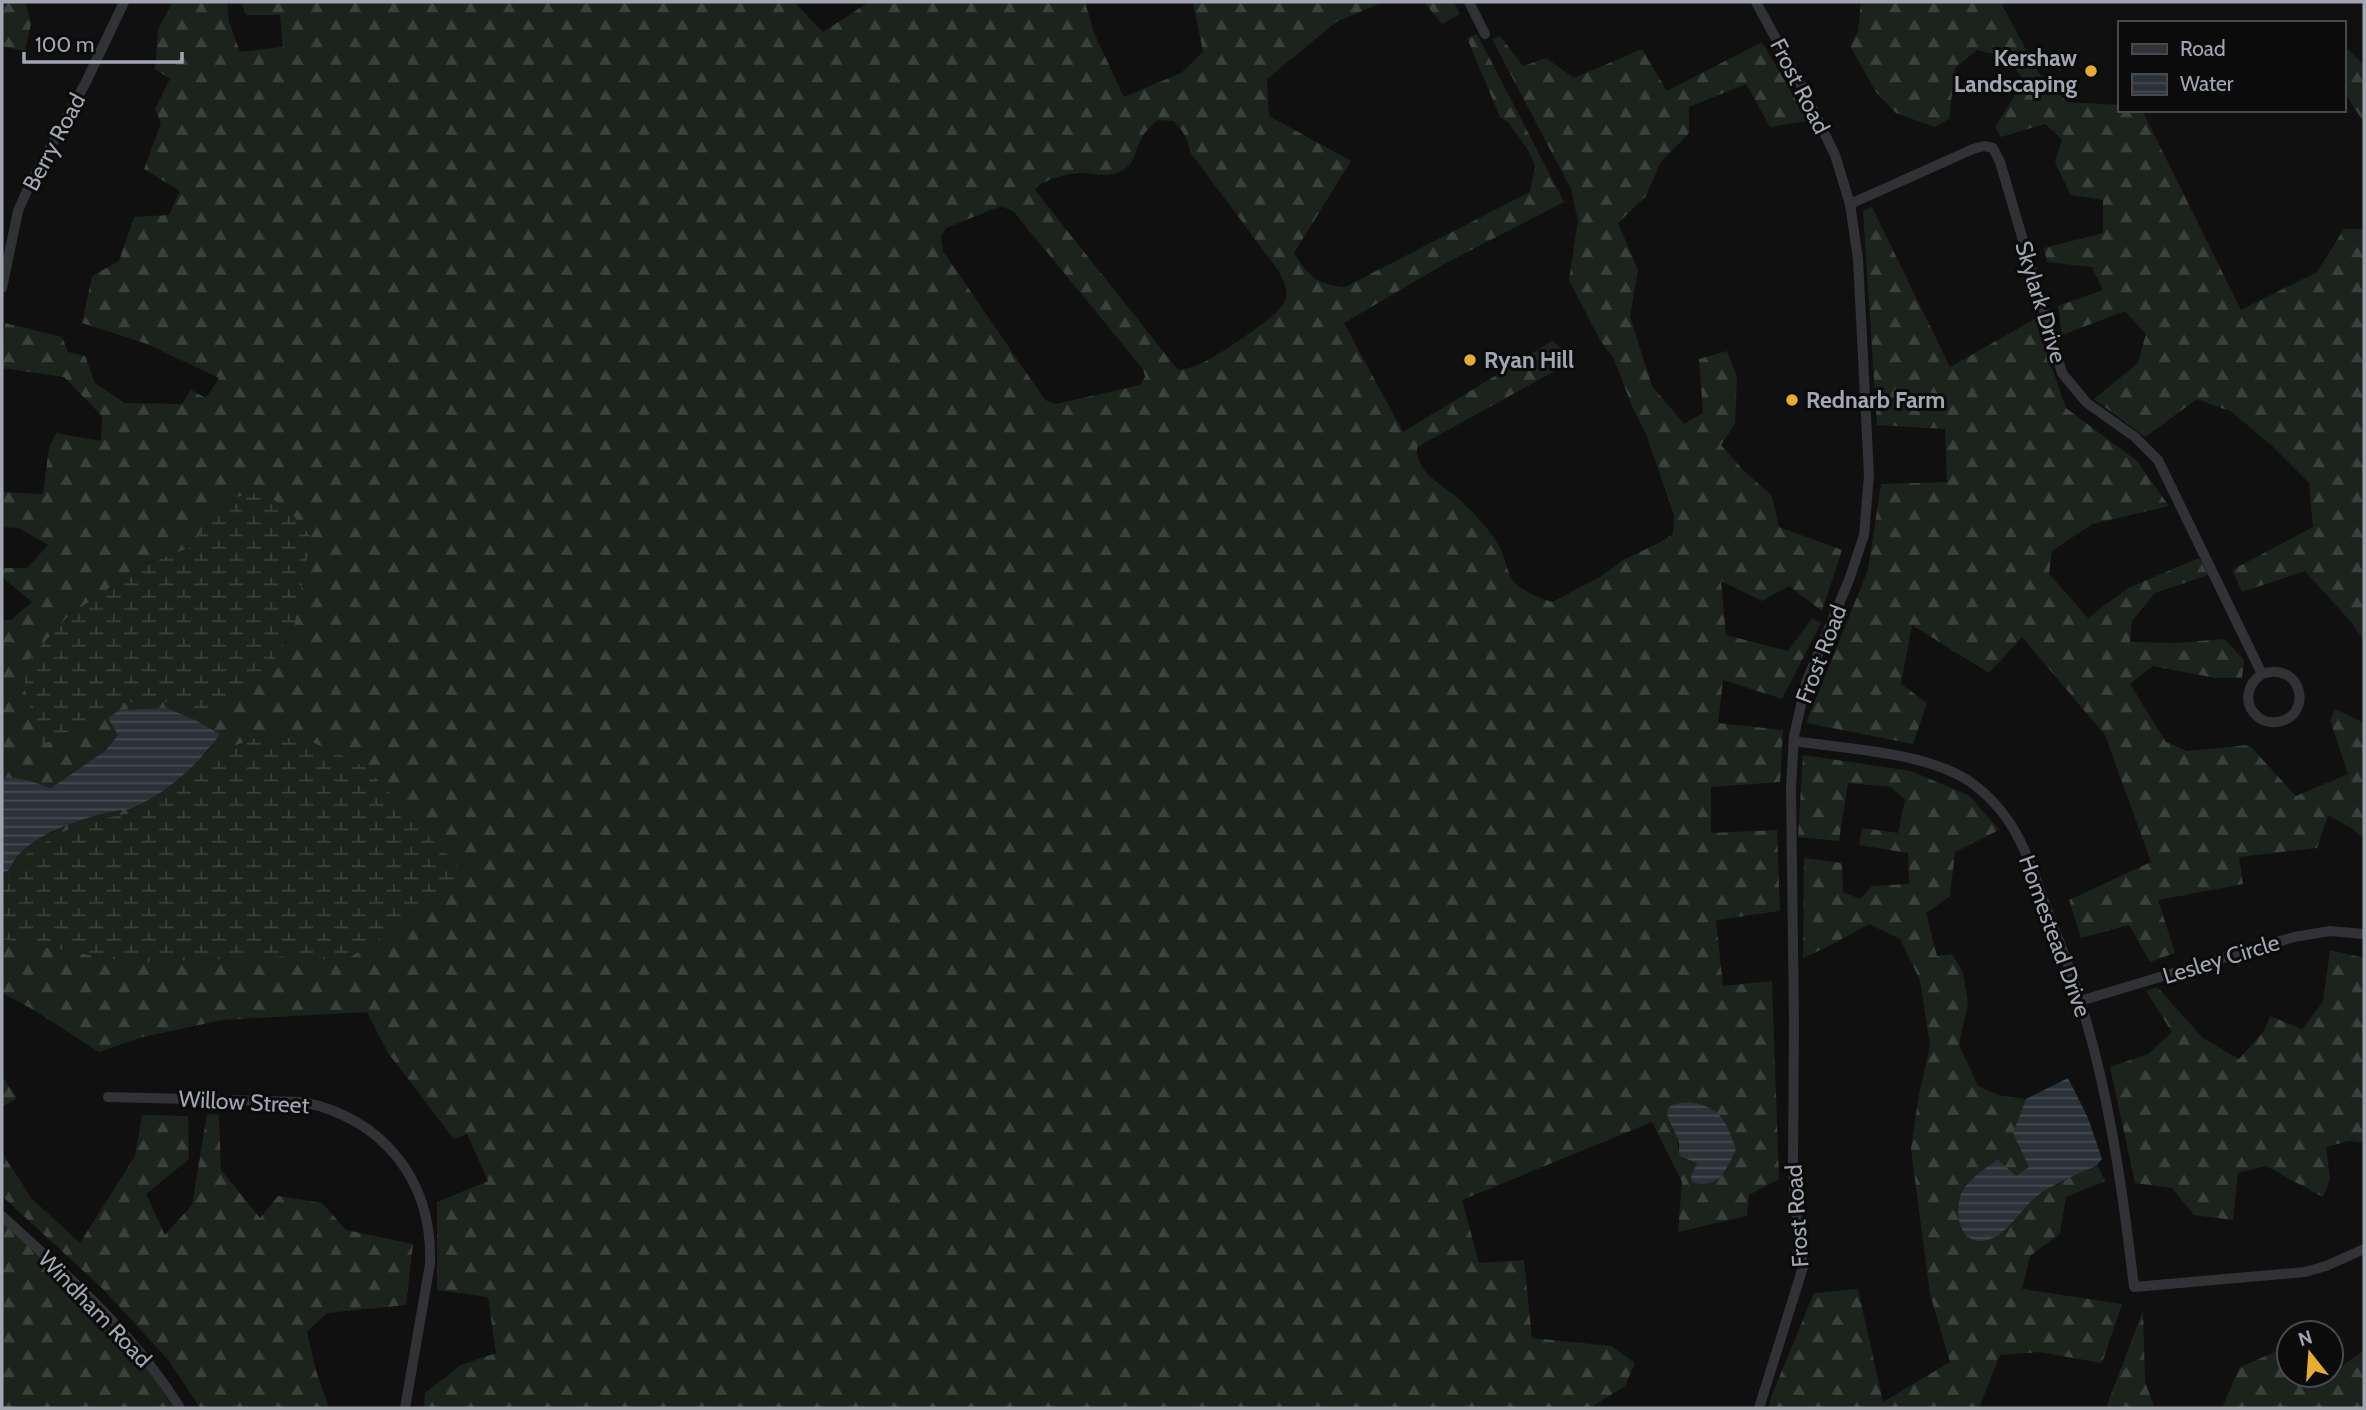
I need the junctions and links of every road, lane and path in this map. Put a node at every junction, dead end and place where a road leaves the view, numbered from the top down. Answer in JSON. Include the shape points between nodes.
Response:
{"nodes":[{"id":1,"x":124,"y":2,"type":"edge"},
{"id":2,"x":1469,"y":2,"type":"edge"},
{"id":3,"x":1756,"y":2,"type":"edge"},
{"id":4,"x":1485,"y":34,"type":"dead end"},
{"id":5,"x":1850,"y":204,"type":"junction"},
{"id":6,"x":2,"y":288,"type":"edge"},
{"id":7,"x":2262,"y":674,"type":"junction"},
{"id":8,"x":1794,"y":741,"type":"junction"},
{"id":9,"x":2364,"y":934,"type":"edge"},
{"id":10,"x":2080,"y":1002,"type":"junction"},
{"id":11,"x":108,"y":1097,"type":"dead end"},
{"id":12,"x":2,"y":1216,"type":"edge"},
{"id":13,"x":2364,"y":1249,"type":"edge"},
{"id":14,"x":180,"y":1408,"type":"edge"},
{"id":15,"x":405,"y":1408,"type":"edge"},
{"id":16,"x":1759,"y":1408,"type":"edge"}],
"edges":[{"from":1,"to":6,"type":"street","name":"Berry Road","via":[[18,211]]},
{"from":2,"to":4,"type":"street"},
{"from":3,"to":5,"type":"street","name":"Frost Road","via":[[1835,155]]},
{"from":5,"to":7,"type":"street","name":"Skylark Drive","via":[[1973,149],[1993,148],[2062,373],[2087,403],[2135,437],[2158,460]]},
{"from":5,"to":8,"type":"street","name":"Frost Road","via":[[1862,326],[1867,513],[1850,580],[1806,683]]},
{"from":7,"to":7,"type":"street","via":[[2249,690],[2252,711],[2270,723],[2286,720],[2300,702],[2297,685],[2279,671]]},
{"from":8,"to":10,"type":"street","name":"Homestead Drive","via":[[1924,762],[1962,777],[1990,799],[2022,844]]},
{"from":8,"to":16,"type":"street","name":"Frost Road","via":[[1793,1162],[1803,1267]]},
{"from":9,"to":10,"type":"street","name":"Lesley Circle","via":[[2330,931],[2294,937]]},
{"from":10,"to":13,"type":"street","name":"Homestead Drive","via":[[2115,1144],[2134,1287],[2305,1272]]},
{"from":11,"to":15,"type":"street","name":"Willow Street","via":[[303,1102],[349,1117],[388,1146],[415,1185],[426,1216],[430,1248]]},
{"from":12,"to":14,"type":"street","name":"Windham Road","via":[[116,1324]]}]}
